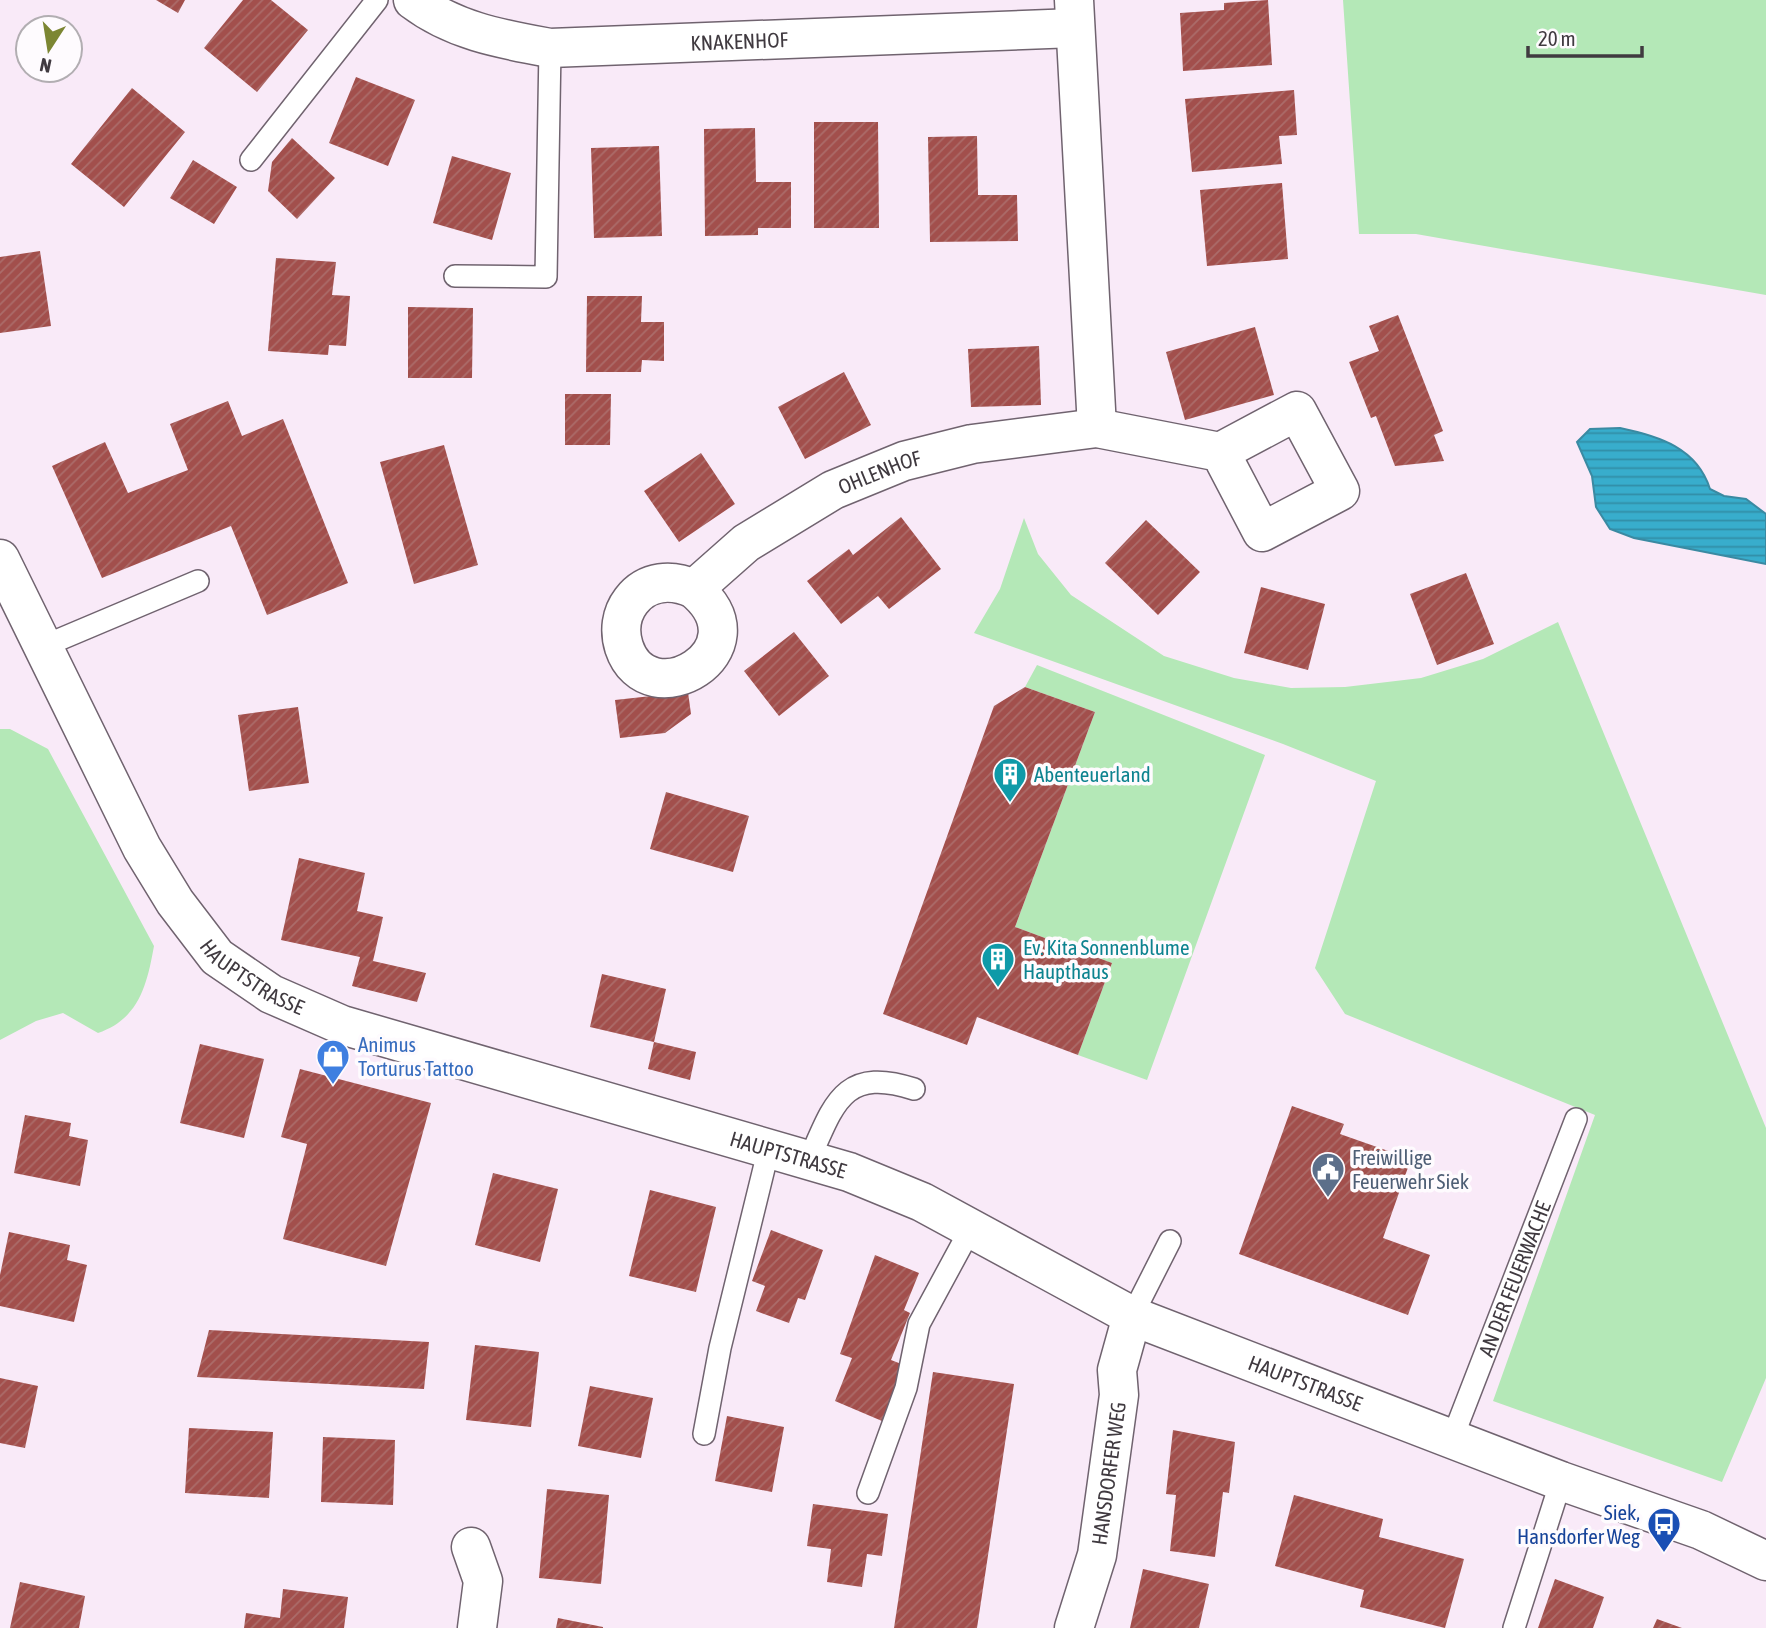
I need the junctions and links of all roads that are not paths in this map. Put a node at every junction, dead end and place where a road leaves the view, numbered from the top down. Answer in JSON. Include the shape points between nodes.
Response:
{"nodes":[{"id":1,"x":377,"y":0,"type":"edge"},
{"id":2,"x":413,"y":0,"type":"edge"},
{"id":3,"x":1075,"y":14,"type":"edge"},
{"id":4,"x":550,"y":48,"type":"junction"},
{"id":5,"x":251,"y":160,"type":"dead end"},
{"id":6,"x":455,"y":276,"type":"dead end"},
{"id":7,"x":1097,"y":428,"type":"junction"},
{"id":8,"x":1220,"y":452,"type":"dead end"},
{"id":9,"x":0,"y":559,"type":"edge"},
{"id":10,"x":198,"y":581,"type":"dead end"},
{"id":11,"x":694,"y":589,"type":"dead end"},
{"id":12,"x":44,"y":646,"type":"junction"},
{"id":13,"x":914,"y":1089,"type":"dead end"},
{"id":14,"x":1576,"y":1119,"type":"dead end"},
{"id":15,"x":769,"y":1149,"type":"junction"},
{"id":16,"x":808,"y":1160,"type":"junction"},
{"id":17,"x":971,"y":1228,"type":"junction"},
{"id":18,"x":1170,"y":1241,"type":"dead end"},
{"id":19,"x":1132,"y":1316,"type":"junction"},
{"id":20,"x":704,"y":1434,"type":"dead end"},
{"id":21,"x":1452,"y":1439,"type":"junction"},
{"id":22,"x":1561,"y":1480,"type":"junction"},
{"id":23,"x":868,"y":1493,"type":"dead end"},
{"id":24,"x":471,"y":1546,"type":"dead end"},
{"id":25,"x":1766,"y":1561,"type":"edge"},
{"id":26,"x":477,"y":1628,"type":"edge"},
{"id":27,"x":1074,"y":1628,"type":"edge"},
{"id":28,"x":1514,"y":1628,"type":"edge"}],
"edges":[{"from":1,"to":5,"type":"lane"},
{"from":2,"to":4,"type":"street","name":"KNAKENHOF","via":[[433,15],[487,37]]},
{"from":3,"to":4,"type":"street","name":"KNAKENHOF"},
{"from":3,"to":7,"type":"street"},
{"from":4,"to":6,"type":"lane","via":[[545,277]]},
{"from":7,"to":8,"type":"street","name":"OHLENHOF"},
{"from":7,"to":11,"type":"street","name":"OHLENHOF","via":[[972,444],[904,461],[833,490],[746,543]]},
{"from":9,"to":12,"type":"street","name":"HAUPTSTRASSE"},
{"from":10,"to":12,"type":"lane"},
{"from":12,"to":15,"type":"street","name":"HAUPTSTRASSE","via":[[142,848],[175,902],[228,965],[271,994],[342,1025]]},
{"from":13,"to":16,"type":"lane","via":[[886,1080],[856,1085],[831,1110]]},
{"from":14,"to":21,"type":"lane","name":"AN DER FEUERWACHE"},
{"from":15,"to":16,"type":"street","name":"HAUPTSTRASSE"},
{"from":15,"to":20,"type":"lane","via":[[720,1348]]},
{"from":16,"to":17,"type":"street","name":"HAUPTSTRASSE","via":[[922,1202]]},
{"from":17,"to":19,"type":"street","name":"HAUPTSTRASSE"},
{"from":17,"to":23,"type":"lane","via":[[919,1324],[906,1388]]},
{"from":18,"to":19,"type":"lane"},
{"from":19,"to":21,"type":"street","name":"HAUPTSTRASSE"},
{"from":19,"to":27,"type":"street","name":"HANSDORFER WEG","via":[[1117,1370],[1119,1395],[1097,1555]]},
{"from":21,"to":22,"type":"street","name":"HAUPTSTRASSE"},
{"from":22,"to":25,"type":"street","name":"HAUPTSTRASSE","via":[[1701,1530]]},
{"from":22,"to":28,"type":"lane"},
{"from":24,"to":26,"type":"street","via":[[483,1581]]}]}
